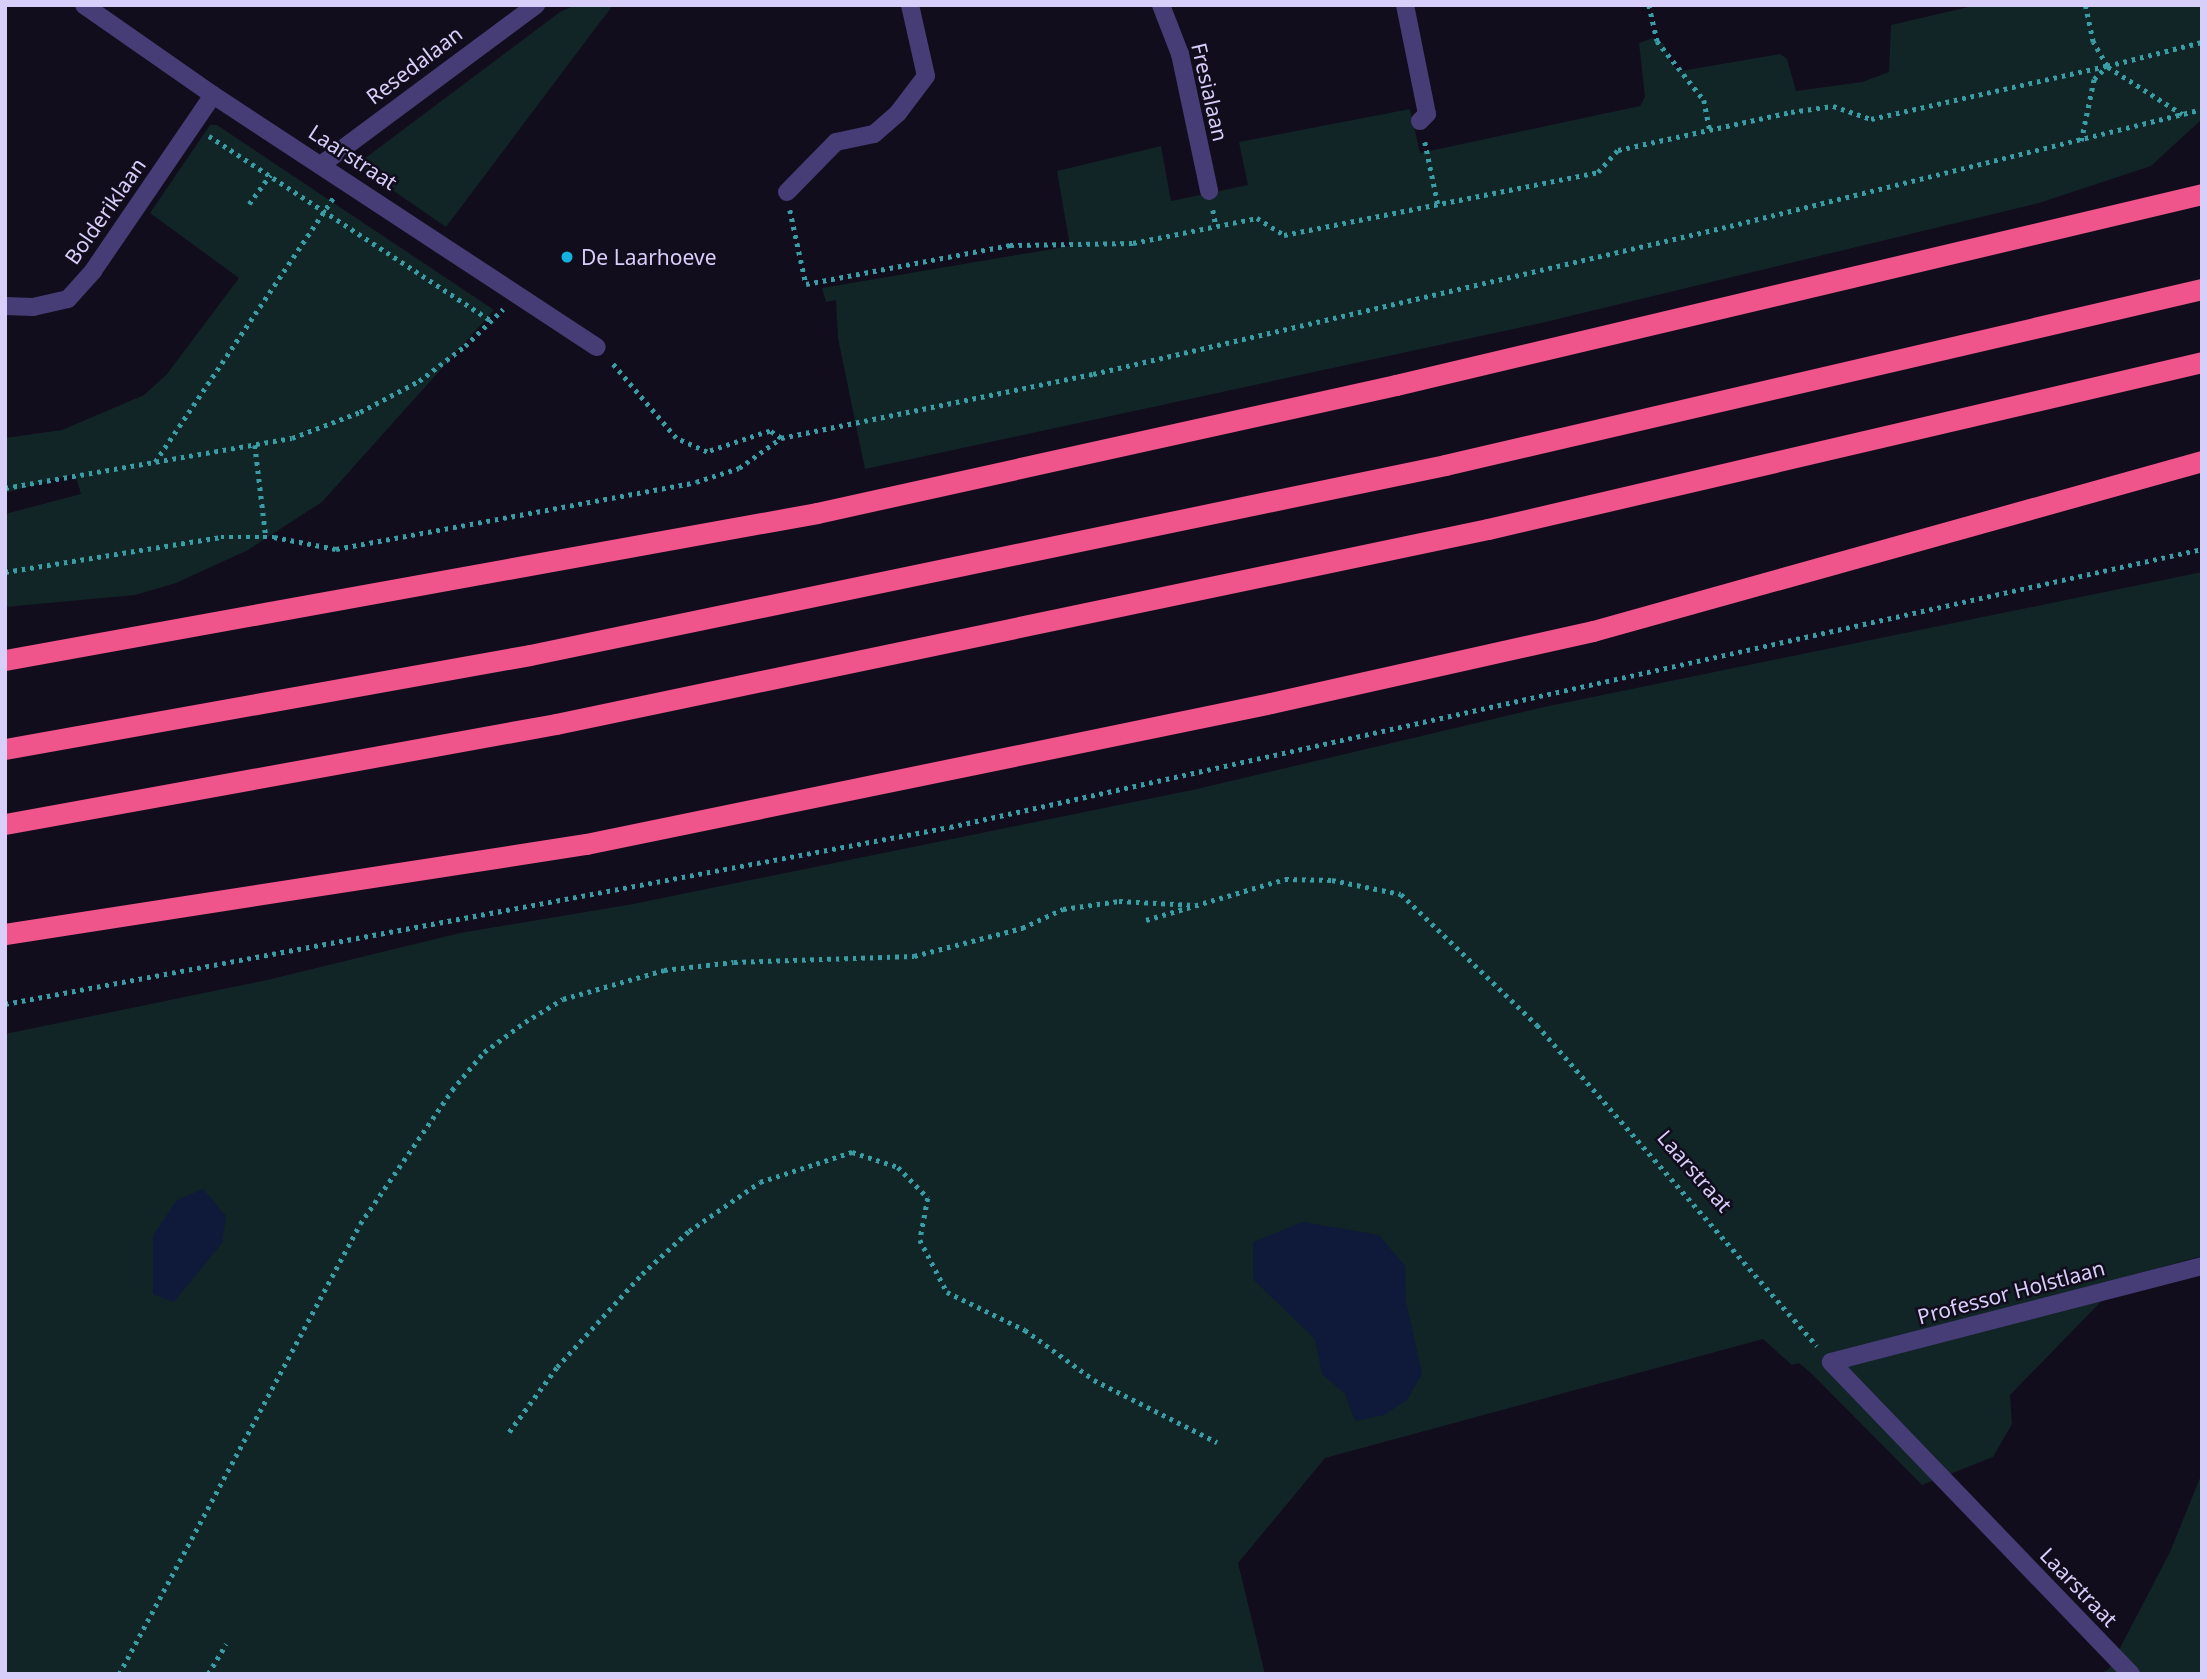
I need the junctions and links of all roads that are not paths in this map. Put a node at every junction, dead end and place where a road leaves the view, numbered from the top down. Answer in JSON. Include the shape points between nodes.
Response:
{"nodes":[{"id":1,"x":84,"y":5,"type":"edge"},
{"id":2,"x":536,"y":5,"type":"edge"},
{"id":3,"x":910,"y":5,"type":"edge"},
{"id":4,"x":1161,"y":5,"type":"edge"},
{"id":5,"x":1405,"y":5,"type":"edge"},
{"id":6,"x":208,"y":103,"type":"junction"},
{"id":7,"x":1420,"y":121,"type":"road end"},
{"id":8,"x":322,"y":164,"type":"junction"},
{"id":9,"x":1209,"y":191,"type":"dead end"},
{"id":10,"x":787,"y":192,"type":"road end"},
{"id":11,"x":2202,"y":194,"type":"edge"},
{"id":12,"x":2202,"y":289,"type":"edge"},
{"id":13,"x":5,"y":306,"type":"edge"},
{"id":14,"x":597,"y":347,"type":"road end"},
{"id":15,"x":2202,"y":362,"type":"edge"},
{"id":16,"x":2202,"y":461,"type":"edge"},
{"id":17,"x":5,"y":660,"type":"edge"},
{"id":18,"x":5,"y":749,"type":"edge"},
{"id":19,"x":5,"y":824,"type":"edge"},
{"id":20,"x":5,"y":934,"type":"edge"},
{"id":21,"x":2202,"y":1266,"type":"edge"},
{"id":22,"x":1831,"y":1362,"type":"joint"},
{"id":23,"x":2131,"y":1674,"type":"edge"}],
"edges":[{"from":1,"to":6,"type":"street","name":"Laarstraat"},
{"from":2,"to":8,"type":"street","name":"Resedalaan"},
{"from":3,"to":10,"type":"street","via":[[926,76],[898,113],[874,134],[836,142]]},
{"from":4,"to":9,"type":"street","name":"Fresialaan","via":[[1180,54]]},
{"from":5,"to":7,"type":"street","via":[[1427,114]]},
{"from":6,"to":8,"type":"street","name":"Laarstraat"},
{"from":6,"to":13,"type":"street","name":"Bolderiklaan","via":[[93,271],[68,299],[33,307]]},
{"from":8,"to":14,"type":"street","name":"Laarstraat"},
{"from":11,"to":17,"type":"highway","via":[[1382,388],[844,507]]},
{"from":12,"to":18,"type":"highway","via":[[1431,468],[530,655]]},
{"from":15,"to":19,"type":"highway","via":[[1488,529],[555,724]]},
{"from":16,"to":20,"type":"highway","via":[[1631,621],[1284,700],[586,844]]},
{"from":21,"to":22,"type":"street","name":"Professor Holstlaan"},
{"from":22,"to":23,"type":"street","name":"Laarstraat"}]}
